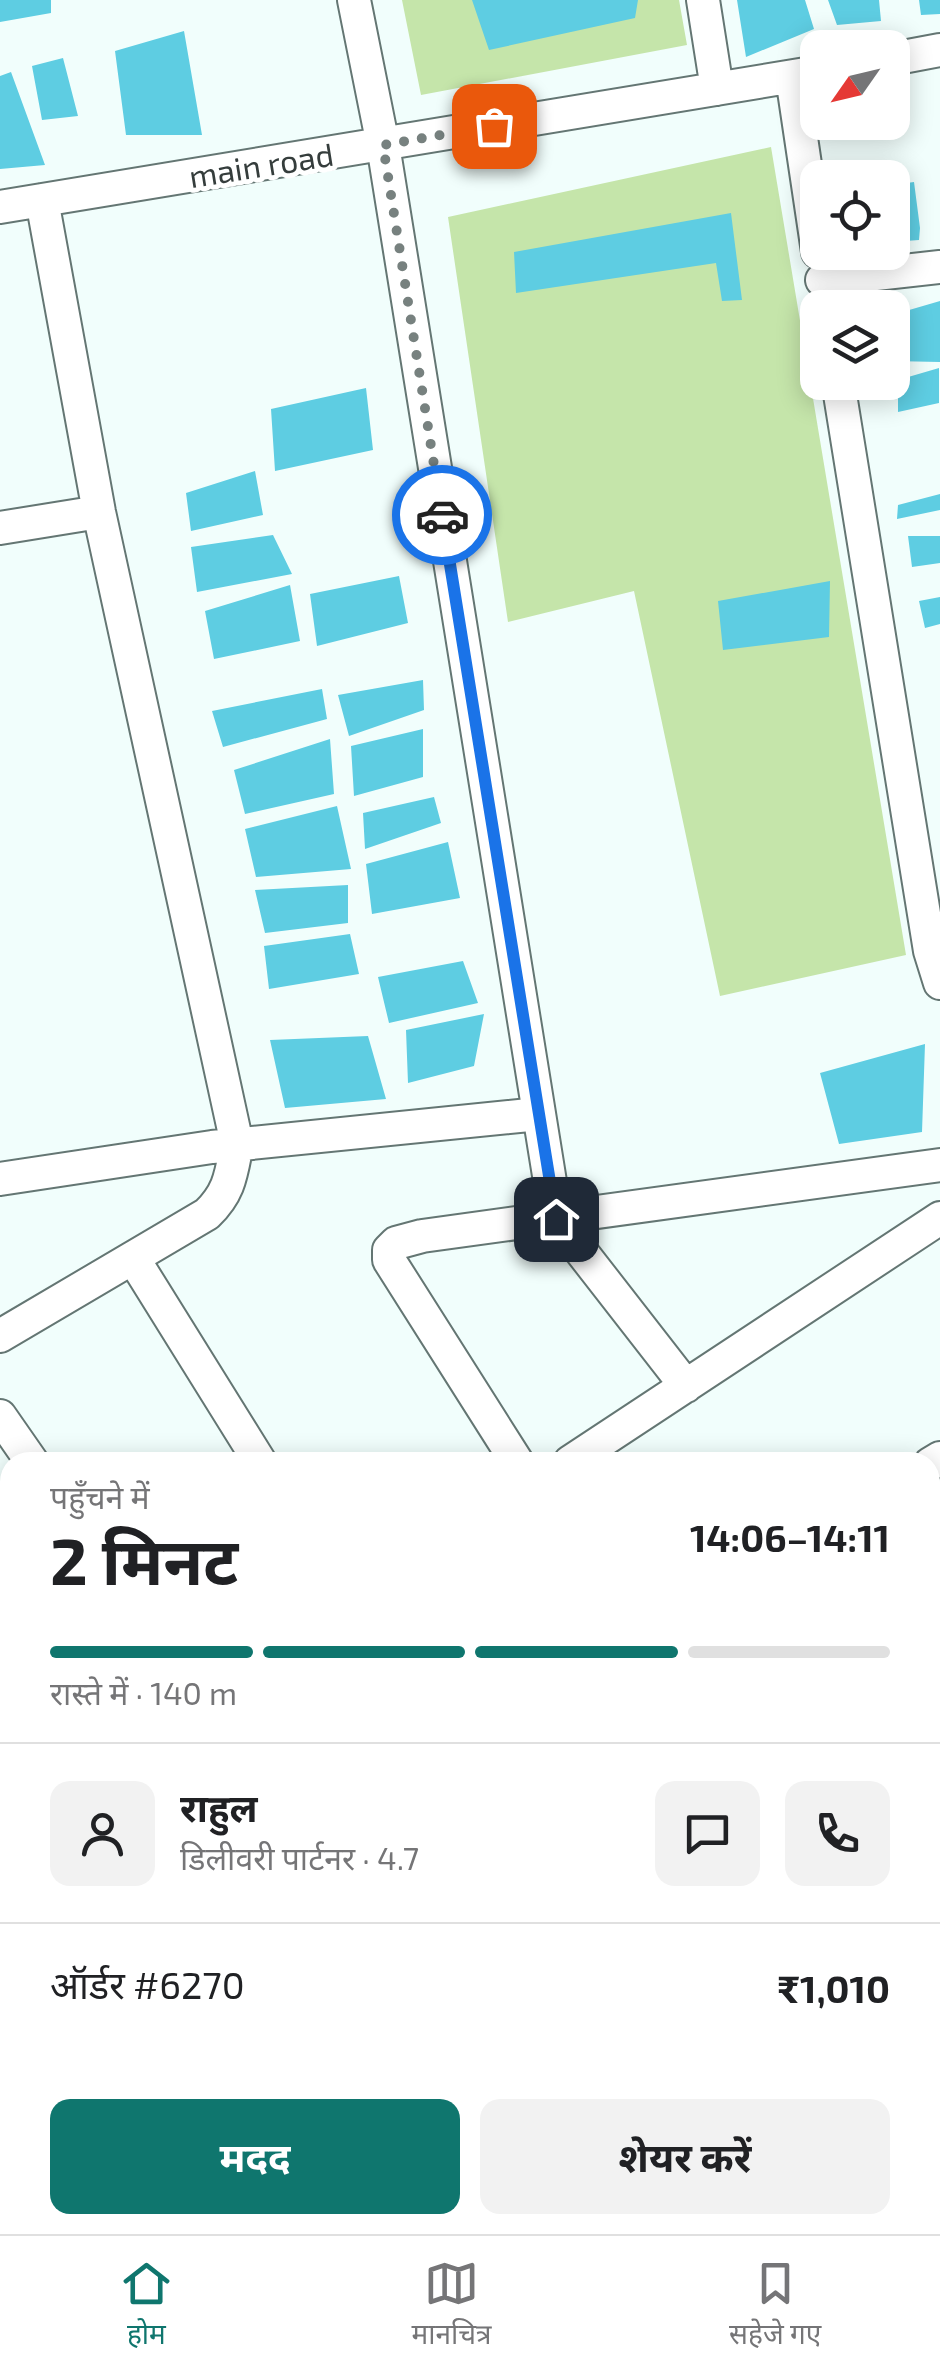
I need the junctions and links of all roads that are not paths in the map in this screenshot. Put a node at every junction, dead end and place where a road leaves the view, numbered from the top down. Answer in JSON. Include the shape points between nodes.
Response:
{"nodes":[{"id":1,"x":354,"y":0,"type":"edge"},
{"id":2,"x":702,"y":0,"type":"edge"},
{"id":3,"x":940,"y":50,"type":"edge"},
{"id":4,"x":910,"y":56,"type":"edge"},
{"id":5,"x":800,"y":76,"type":"edge"},
{"id":6,"x":717,"y":89,"type":"junction"},
{"id":7,"x":810,"y":140,"type":"edge"},
{"id":8,"x":383,"y":145,"type":"junction"},
{"id":9,"x":42,"y":200,"type":"junction"},
{"id":10,"x":0,"y":207,"type":"edge"},
{"id":11,"x":940,"y":267,"type":"edge"},
{"id":12,"x":821,"y":273,"type":"edge"},
{"id":13,"x":841,"y":400,"type":"edge"},
{"id":14,"x":100,"y":512,"type":"junction"},
{"id":15,"x":0,"y":528,"type":"edge"},
{"id":16,"x":935,"y":950,"type":"edge"},
{"id":17,"x":940,"y":983,"type":"edge"},
{"id":18,"x":539,"y":1114,"type":"junction"},
{"id":19,"x":237,"y":1144,"type":"junction"},
{"id":20,"x":940,"y":1165,"type":"edge"},
{"id":21,"x":0,"y":1179,"type":"edge"},
{"id":22,"x":940,"y":1218,"type":"edge"},
{"id":23,"x":556,"y":1219,"type":"junction"},
{"id":24,"x":134,"y":1258,"type":"junction"},
{"id":25,"x":0,"y":1336,"type":"edge"},
{"id":26,"x":686,"y":1386,"type":"junction"},
{"id":27,"x":0,"y":1416,"type":"edge"},
{"id":28,"x":25,"y":1452,"type":"edge"},
{"id":29,"x":254,"y":1452,"type":"edge"},
{"id":30,"x":510,"y":1452,"type":"edge"},
{"id":31,"x":585,"y":1452,"type":"edge"}],
"edges":[{"from":1,"to":8,"type":"street"},
{"from":2,"to":6,"type":"street"},
{"from":3,"to":4,"type":"street"},
{"from":5,"to":6,"type":"street","name":"main road"},
{"from":6,"to":8,"type":"street","name":"main road"},
{"from":7,"to":12,"type":"street"},
{"from":8,"to":9,"type":"street","name":"main road"},
{"from":8,"to":18,"type":"street"},
{"from":9,"to":10,"type":"street","name":"main road"},
{"from":9,"to":14,"type":"street"},
{"from":11,"to":12,"type":"street"},
{"from":13,"to":16,"type":"street"},
{"from":14,"to":15,"type":"street"},
{"from":14,"to":19,"type":"street"},
{"from":16,"to":17,"type":"street"},
{"from":18,"to":19,"type":"street"},
{"from":18,"to":23,"type":"street"},
{"from":19,"to":21,"type":"street"},
{"from":19,"to":24,"type":"street","via":[[220,1202]]},
{"from":20,"to":23,"type":"street"},
{"from":22,"to":26,"type":"street"},
{"from":23,"to":26,"type":"street"},
{"from":23,"to":30,"type":"street","via":[[422,1236],[389,1250]]},
{"from":24,"to":25,"type":"street"},
{"from":24,"to":29,"type":"street"},
{"from":26,"to":31,"type":"street"},
{"from":27,"to":28,"type":"street"}]}
